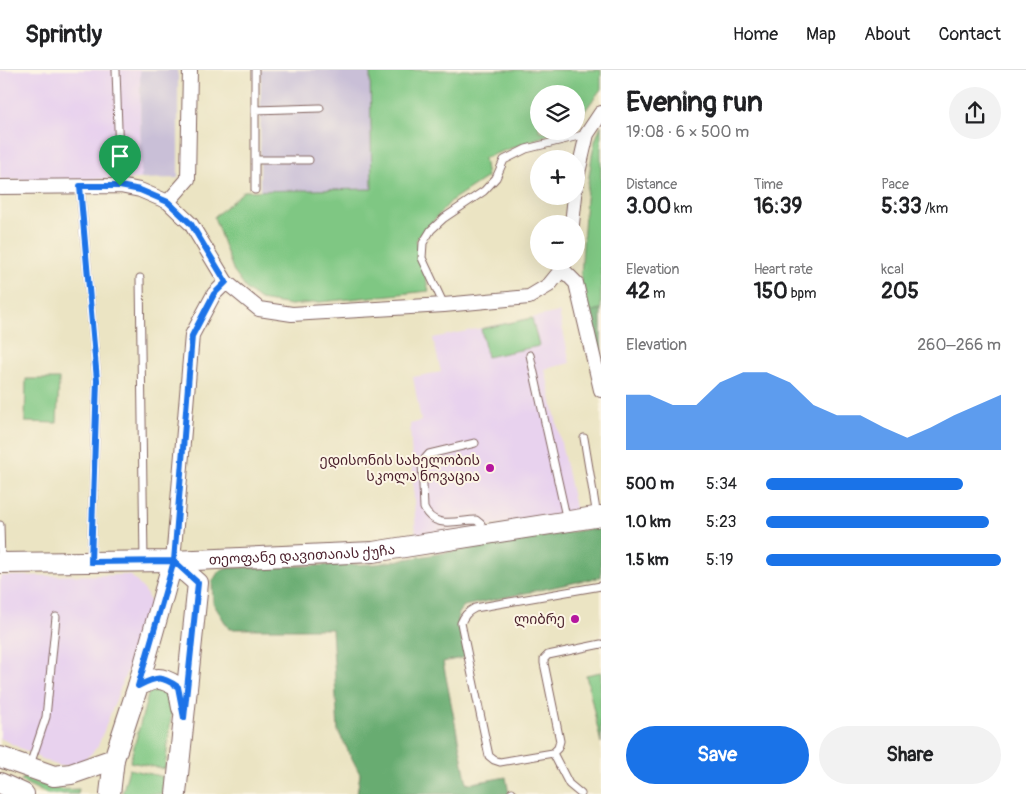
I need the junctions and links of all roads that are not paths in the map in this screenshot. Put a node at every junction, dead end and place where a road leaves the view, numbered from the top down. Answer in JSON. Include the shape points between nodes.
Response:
{"nodes":[{"id":1,"x":116,"y":70,"type":"edge"},
{"id":2,"x":190,"y":70,"type":"edge"},
{"id":3,"x":255,"y":70,"type":"edge"},
{"id":4,"x":320,"y":108,"type":"dead end"},
{"id":5,"x":255,"y":110,"type":"junction"},
{"id":6,"x":601,"y":113,"type":"edge"},
{"id":7,"x":588,"y":134,"type":"junction"},
{"id":8,"x":584,"y":150,"type":"edge"},
{"id":9,"x":255,"y":160,"type":"junction"},
{"id":10,"x":309,"y":160,"type":"dead end"},
{"id":11,"x":80,"y":186,"type":"junction"},
{"id":12,"x":120,"y":186,"type":"junction"},
{"id":13,"x":0,"y":187,"type":"edge"},
{"id":14,"x":256,"y":190,"type":"dead end"},
{"id":15,"x":168,"y":202,"type":"junction"},
{"id":16,"x":560,"y":270,"type":"edge"},
{"id":17,"x":567,"y":270,"type":"edge"},
{"id":18,"x":140,"y":278,"type":"dead end"},
{"id":19,"x":226,"y":282,"type":"junction"},
{"id":20,"x":444,"y":305,"type":"junction"},
{"id":21,"x":530,"y":355,"type":"dead end"},
{"id":22,"x":601,"y":390,"type":"edge"},
{"id":23,"x":584,"y":438,"type":"dead end"},
{"id":24,"x":475,"y":443,"type":"dead end"},
{"id":25,"x":599,"y":516,"type":"edge"},
{"id":26,"x":567,"y":521,"type":"junction"},
{"id":27,"x":0,"y":525,"type":"edge"},
{"id":28,"x":483,"y":535,"type":"junction"},
{"id":29,"x":144,"y":561,"type":"junction"},
{"id":30,"x":174,"y":561,"type":"junction"},
{"id":31,"x":91,"y":562,"type":"junction"},
{"id":32,"x":0,"y":563,"type":"edge"},
{"id":33,"x":601,"y":586,"type":"edge"},
{"id":34,"x":56,"y":617,"type":"dead end"},
{"id":35,"x":601,"y":644,"type":"edge"},
{"id":36,"x":138,"y":686,"type":"junction"},
{"id":37,"x":184,"y":718,"type":"junction"},
{"id":38,"x":553,"y":753,"type":"junction"},
{"id":39,"x":0,"y":757,"type":"edge"},
{"id":40,"x":114,"y":759,"type":"junction"},
{"id":41,"x":29,"y":767,"type":"junction"},
{"id":42,"x":0,"y":783,"type":"edge"},
{"id":43,"x":24,"y":794,"type":"edge"},
{"id":44,"x":110,"y":794,"type":"edge"},
{"id":45,"x":176,"y":794,"type":"edge"},
{"id":46,"x":580,"y":794,"type":"edge"}],
"edges":[{"from":1,"to":12,"type":"lane"},
{"from":2,"to":15,"type":"street","via":[[188,179]]},
{"from":3,"to":5,"type":"lane"},
{"from":4,"to":5,"type":"lane"},
{"from":5,"to":9,"type":"lane"},
{"from":6,"to":7,"type":"street"},
{"from":7,"to":8,"type":"street"},
{"from":7,"to":20,"type":"lane","via":[[526,149],[504,160],[496,178],[484,190],[431,230],[423,243],[422,258]]},
{"from":9,"to":10,"type":"lane"},
{"from":9,"to":14,"type":"lane"},
{"from":11,"to":12,"type":"street"},
{"from":11,"to":13,"type":"street"},
{"from":11,"to":31,"type":"lane","via":[[97,380]]},
{"from":12,"to":15,"type":"street","via":[[140,190]]},
{"from":15,"to":19,"type":"street","via":[[191,224]]},
{"from":16,"to":20,"type":"street","via":[[549,285],[529,298]]},
{"from":17,"to":22,"type":"street","via":[[576,283]]},
{"from":18,"to":29,"type":"lane"},
{"from":19,"to":20,"type":"street","via":[[259,309],[292,314]]},
{"from":19,"to":30,"type":"street","via":[[214,294],[192,336]]},
{"from":21,"to":26,"type":"lane"},
{"from":23,"to":25,"type":"lane"},
{"from":24,"to":28,"type":"lane","via":[[429,454],[422,462],[424,508],[427,515],[435,520],[451,523],[476,520],[481,524]]},
{"from":25,"to":26,"type":"main road","name":"თეოფანე დავითაიას ქუჩა"},
{"from":26,"to":28,"type":"main road","name":"თეოფანე დავითაიას ქუჩა"},
{"from":27,"to":32,"type":"lane"},
{"from":28,"to":30,"type":"main road","name":"თეოფანე დავითაიას ქუჩა","via":[[373,552]]},
{"from":29,"to":30,"type":"main road","name":"თეოფანე დავითაიას ქუჩა"},
{"from":29,"to":31,"type":"main road","name":"თეოფანე დავითაიას ქუჩა"},
{"from":30,"to":36,"type":"main road"},
{"from":30,"to":37,"type":"main road","via":[[198,583]]},
{"from":31,"to":32,"type":"main road","name":"თეოფანე დავითაიას ქუჩა"},
{"from":33,"to":38,"type":"lane","via":[[475,608],[464,616],[461,623],[489,756],[500,762]]},
{"from":34,"to":41,"type":"lane","via":[[46,717]]},
{"from":35,"to":38,"type":"lane","via":[[548,655],[544,659],[560,741]]},
{"from":36,"to":37,"type":"main road","via":[[153,679],[165,679],[178,687]]},
{"from":36,"to":40,"type":"main road"},
{"from":37,"to":45,"type":"main road"},
{"from":38,"to":46,"type":"lane","via":[[570,784]]},
{"from":39,"to":41,"type":"main road"},
{"from":40,"to":41,"type":"main road","via":[[71,774],[54,776]]},
{"from":40,"to":44,"type":"main road"},
{"from":42,"to":43,"type":"main road"}]}
